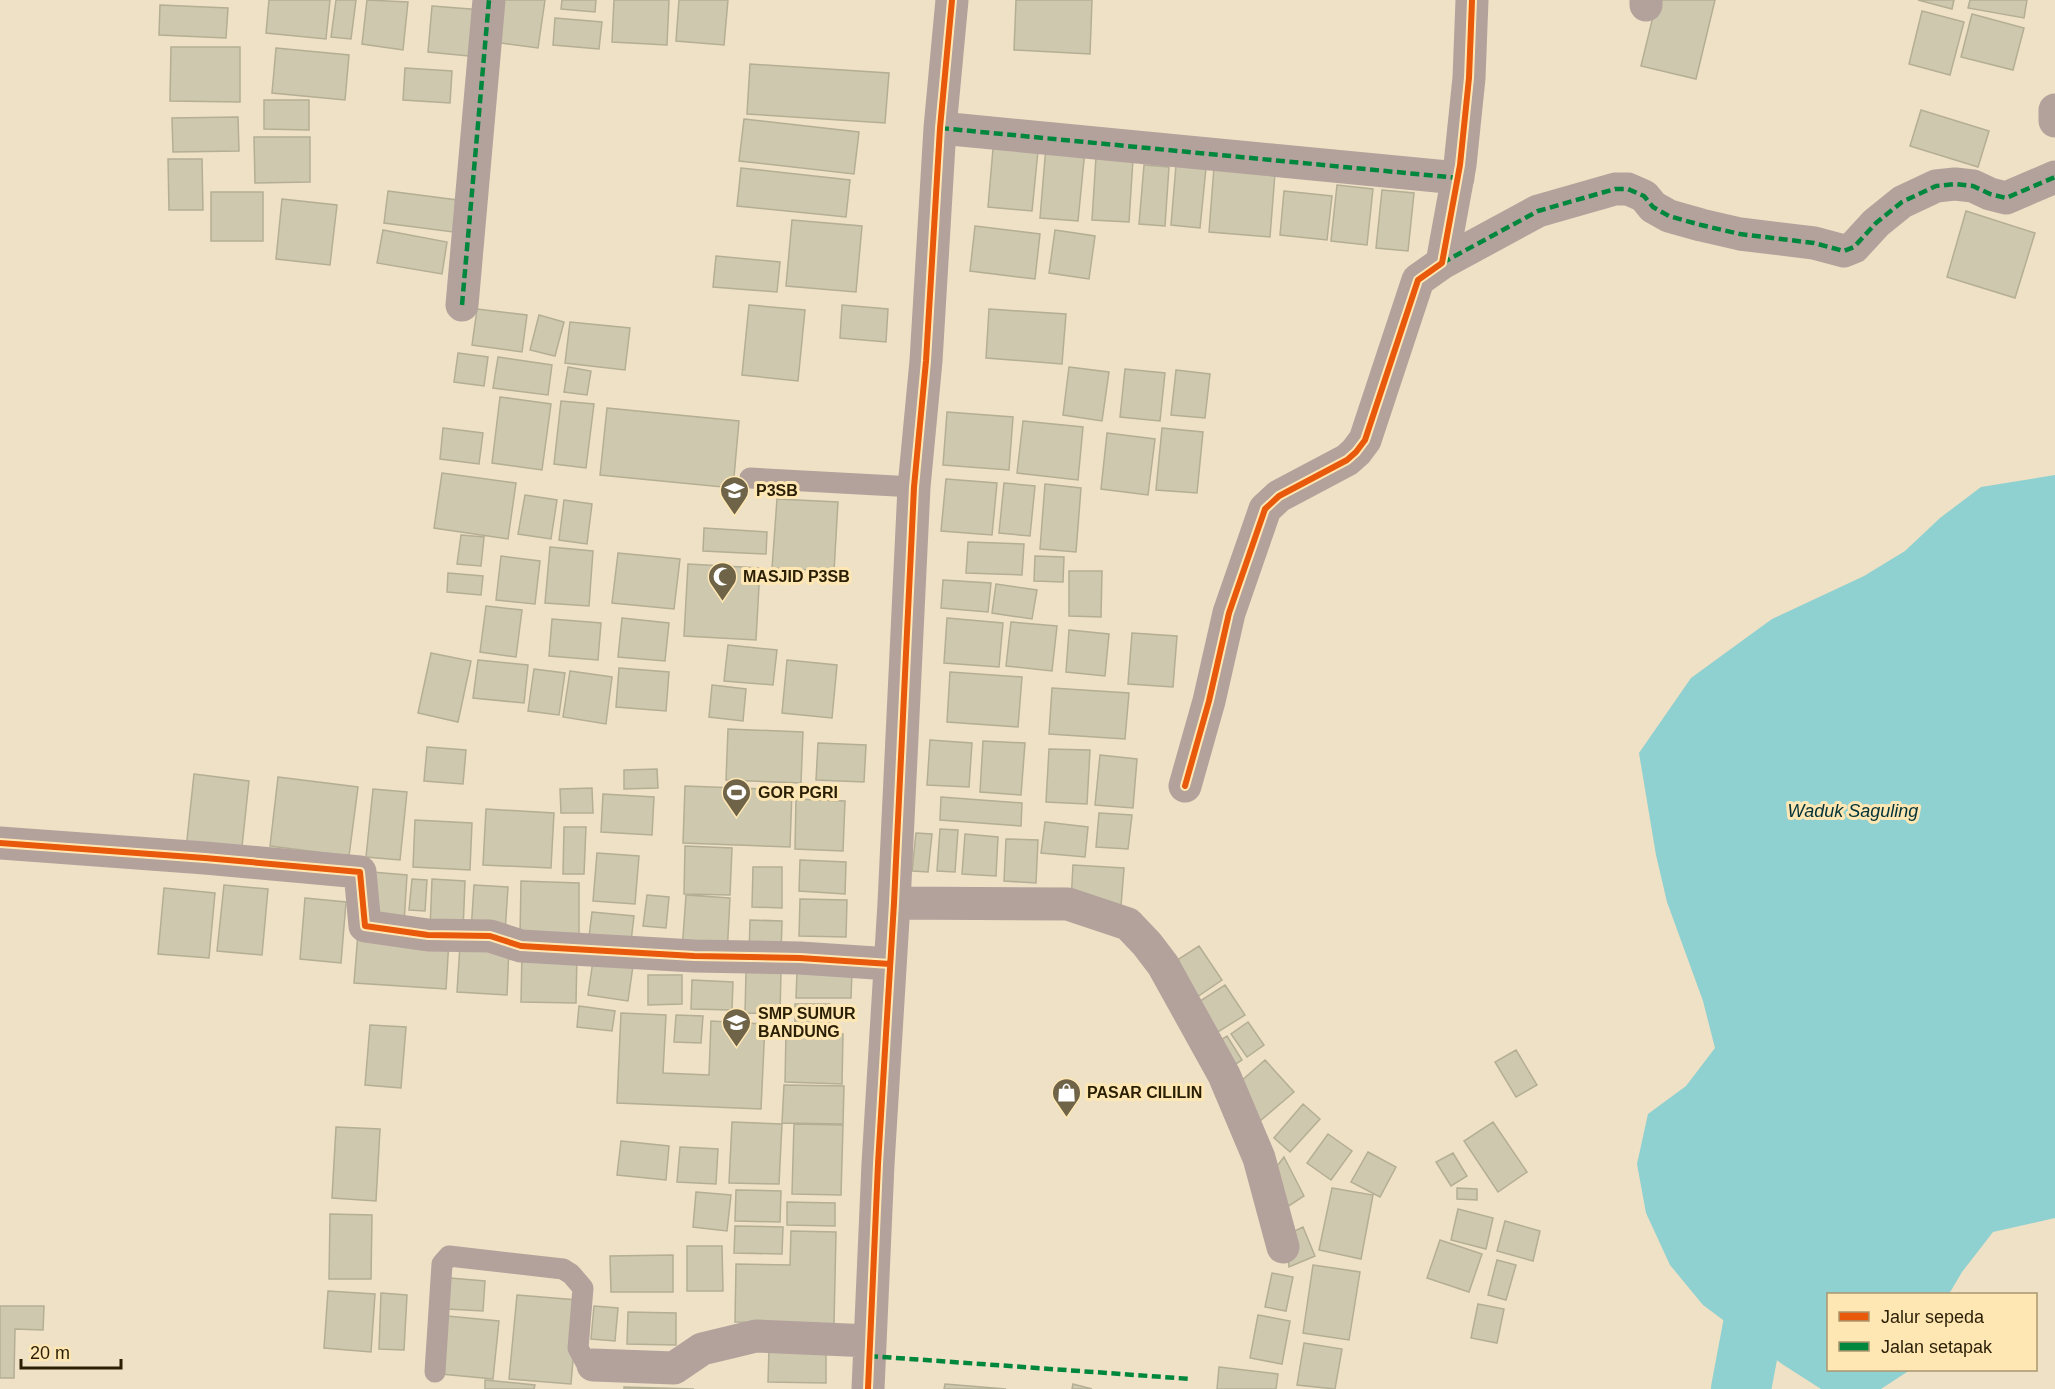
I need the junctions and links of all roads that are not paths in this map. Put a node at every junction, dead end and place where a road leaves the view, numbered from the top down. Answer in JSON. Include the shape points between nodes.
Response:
{"nodes":[{"id":1,"x":489,"y":0,"type":"edge"},
{"id":2,"x":952,"y":0,"type":"edge"},
{"id":3,"x":1472,"y":0,"type":"edge"},
{"id":4,"x":2055,"y":110,"type":"edge"},
{"id":5,"x":2055,"y":121,"type":"edge"},
{"id":6,"x":940,"y":128,"type":"junction"},
{"id":7,"x":2055,"y":177,"type":"edge"},
{"id":8,"x":1458,"y":178,"type":"junction"},
{"id":9,"x":1442,"y":263,"type":"junction"},
{"id":10,"x":462,"y":305,"type":"dead end"},
{"id":11,"x":750,"y":478,"type":"dead end"},
{"id":12,"x":914,"y":487,"type":"junction"},
{"id":13,"x":1185,"y":786,"type":"dead end"},
{"id":14,"x":0,"y":843,"type":"edge"},
{"id":15,"x":894,"y":903,"type":"junction"},
{"id":16,"x":890,"y":964,"type":"junction"},
{"id":17,"x":1282,"y":1247,"type":"dead end"},
{"id":18,"x":870,"y":1341,"type":"junction"},
{"id":19,"x":593,"y":1365,"type":"joint"},
{"id":20,"x":435,"y":1372,"type":"dead end"},
{"id":21,"x":868,"y":1389,"type":"edge"}],
"edges":[{"from":1,"to":10,"type":"street"},
{"from":2,"to":6,"type":"street"},
{"from":3,"to":8,"type":"street","via":[[1469,78]]},
{"from":4,"to":5,"type":"street"},
{"from":6,"to":8,"type":"street"},
{"from":6,"to":12,"type":"street"},
{"from":7,"to":9,"type":"street","via":[[2006,198],[1973,186],[1936,186],[1902,202],[1854,247],[1844,251],[1701,225],[1669,216],[1628,189],[1615,189],[1538,211]]},
{"from":8,"to":9,"type":"street"},
{"from":9,"to":13,"type":"street","via":[[1418,280],[1365,440],[1347,460],[1279,496],[1265,509],[1229,613]]},
{"from":11,"to":12,"type":"lane"},
{"from":12,"to":15,"type":"street"},
{"from":14,"to":16,"type":"street","via":[[360,872],[365,926],[376,928],[490,936],[521,946]]},
{"from":15,"to":16,"type":"street"},
{"from":15,"to":17,"type":"street","via":[[1068,904],[1128,924],[1163,965],[1224,1074],[1259,1158]]},
{"from":16,"to":18,"type":"street"},
{"from":18,"to":19,"type":"street","via":[[756,1336],[702,1349],[675,1368]]},
{"from":18,"to":21,"type":"street"},
{"from":19,"to":20,"type":"lane","via":[[585,1361],[578,1348],[583,1288],[571,1274],[563,1269],[449,1256],[442,1264]]}]}
